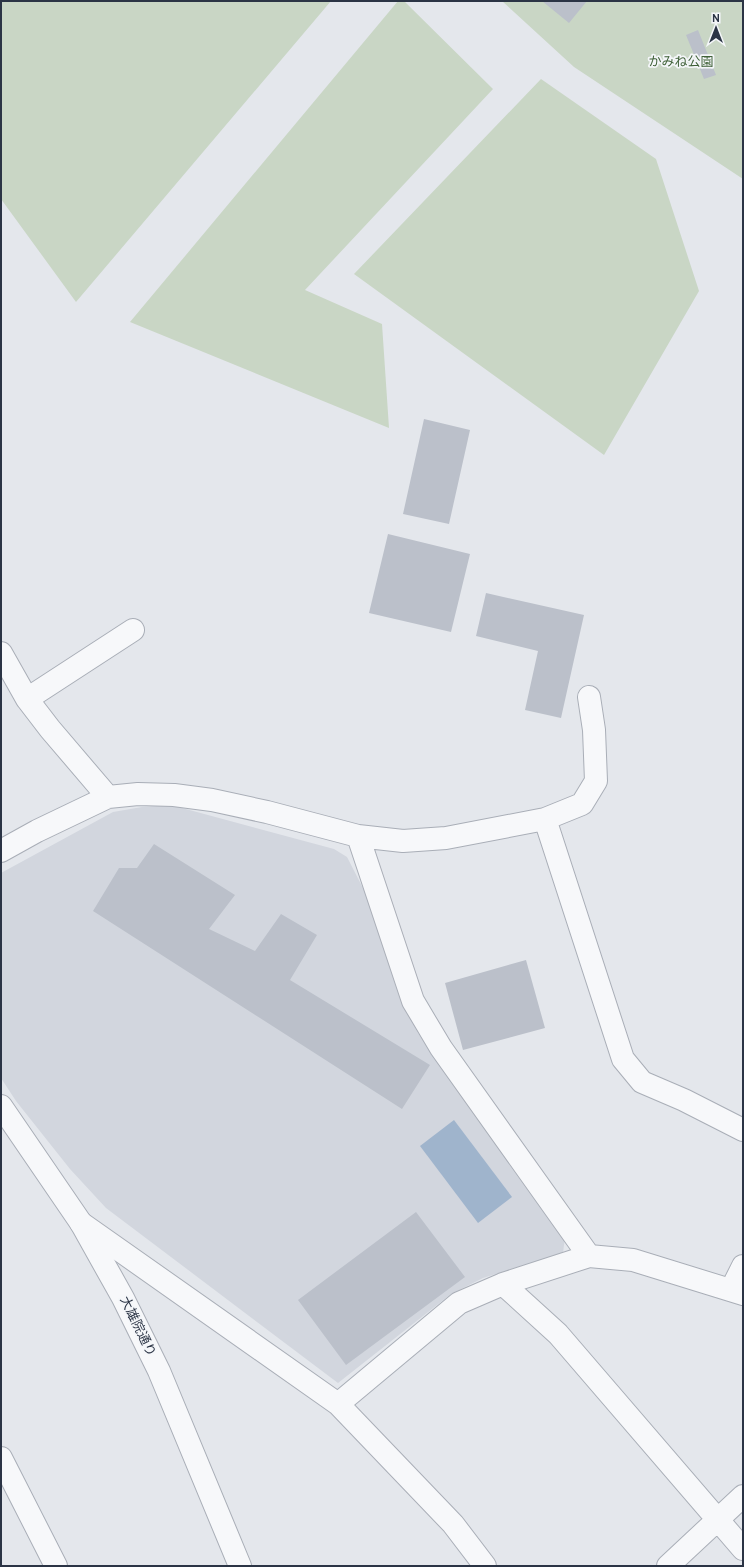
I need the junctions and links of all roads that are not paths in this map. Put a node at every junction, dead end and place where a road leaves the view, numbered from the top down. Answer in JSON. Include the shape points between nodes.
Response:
{"nodes":[{"id":1,"x":133,"y":630,"type":"dead end"},
{"id":2,"x":1,"y":653,"type":"edge"},
{"id":3,"x":590,"y":697,"type":"dead end"},
{"id":4,"x":28,"y":699,"type":"junction"},
{"id":5,"x":108,"y":797,"type":"junction"},
{"id":6,"x":545,"y":819,"type":"junction"},
{"id":7,"x":358,"y":836,"type":"junction"},
{"id":8,"x":1,"y":851,"type":"edge"},
{"id":9,"x":1,"y":1106,"type":"edge"},
{"id":10,"x":743,"y":1130,"type":"edge"},
{"id":11,"x":81,"y":1223,"type":"junction"},
{"id":12,"x":589,"y":1256,"type":"junction"},
{"id":13,"x":743,"y":1266,"type":"edge"},
{"id":14,"x":503,"y":1284,"type":"junction"},
{"id":15,"x":737,"y":1292,"type":"edge"},
{"id":16,"x":338,"y":1404,"type":"junction"},
{"id":17,"x":1,"y":1458,"type":"edge"},
{"id":18,"x":743,"y":1496,"type":"edge"},
{"id":19,"x":718,"y":1520,"type":"junction"},
{"id":20,"x":743,"y":1549,"type":"edge"},
{"id":21,"x":56,"y":1566,"type":"edge"},
{"id":22,"x":240,"y":1566,"type":"edge"},
{"id":23,"x":485,"y":1566,"type":"edge"},
{"id":24,"x":668,"y":1566,"type":"edge"}],
"edges":[{"from":1,"to":4,"type":"street"},
{"from":2,"to":4,"type":"street"},
{"from":3,"to":6,"type":"street","via":[[596,781],[582,804]]},
{"from":4,"to":5,"type":"street"},
{"from":5,"to":7,"type":"street","via":[[138,794],[174,795],[212,800]]},
{"from":5,"to":8,"type":"street"},
{"from":6,"to":7,"type":"street","via":[[446,838],[403,841]]},
{"from":6,"to":10,"type":"street","via":[[623,1059],[642,1082]]},
{"from":7,"to":12,"type":"street","via":[[413,1001],[441,1048]]},
{"from":9,"to":11,"type":"street","name":"大雄院通り"},
{"from":11,"to":16,"type":"street"},
{"from":11,"to":22,"type":"street","name":"大雄院通り","via":[[123,1298],[159,1371]]},
{"from":12,"to":14,"type":"street"},
{"from":12,"to":15,"type":"street","via":[[633,1260]]},
{"from":13,"to":15,"type":"street"},
{"from":14,"to":16,"type":"street","via":[[459,1304]]},
{"from":14,"to":19,"type":"street","via":[[558,1334]]},
{"from":16,"to":23,"type":"street","via":[[453,1524]]},
{"from":17,"to":21,"type":"street"},
{"from":18,"to":19,"type":"street"},
{"from":19,"to":20,"type":"street"},
{"from":19,"to":24,"type":"street"}]}
